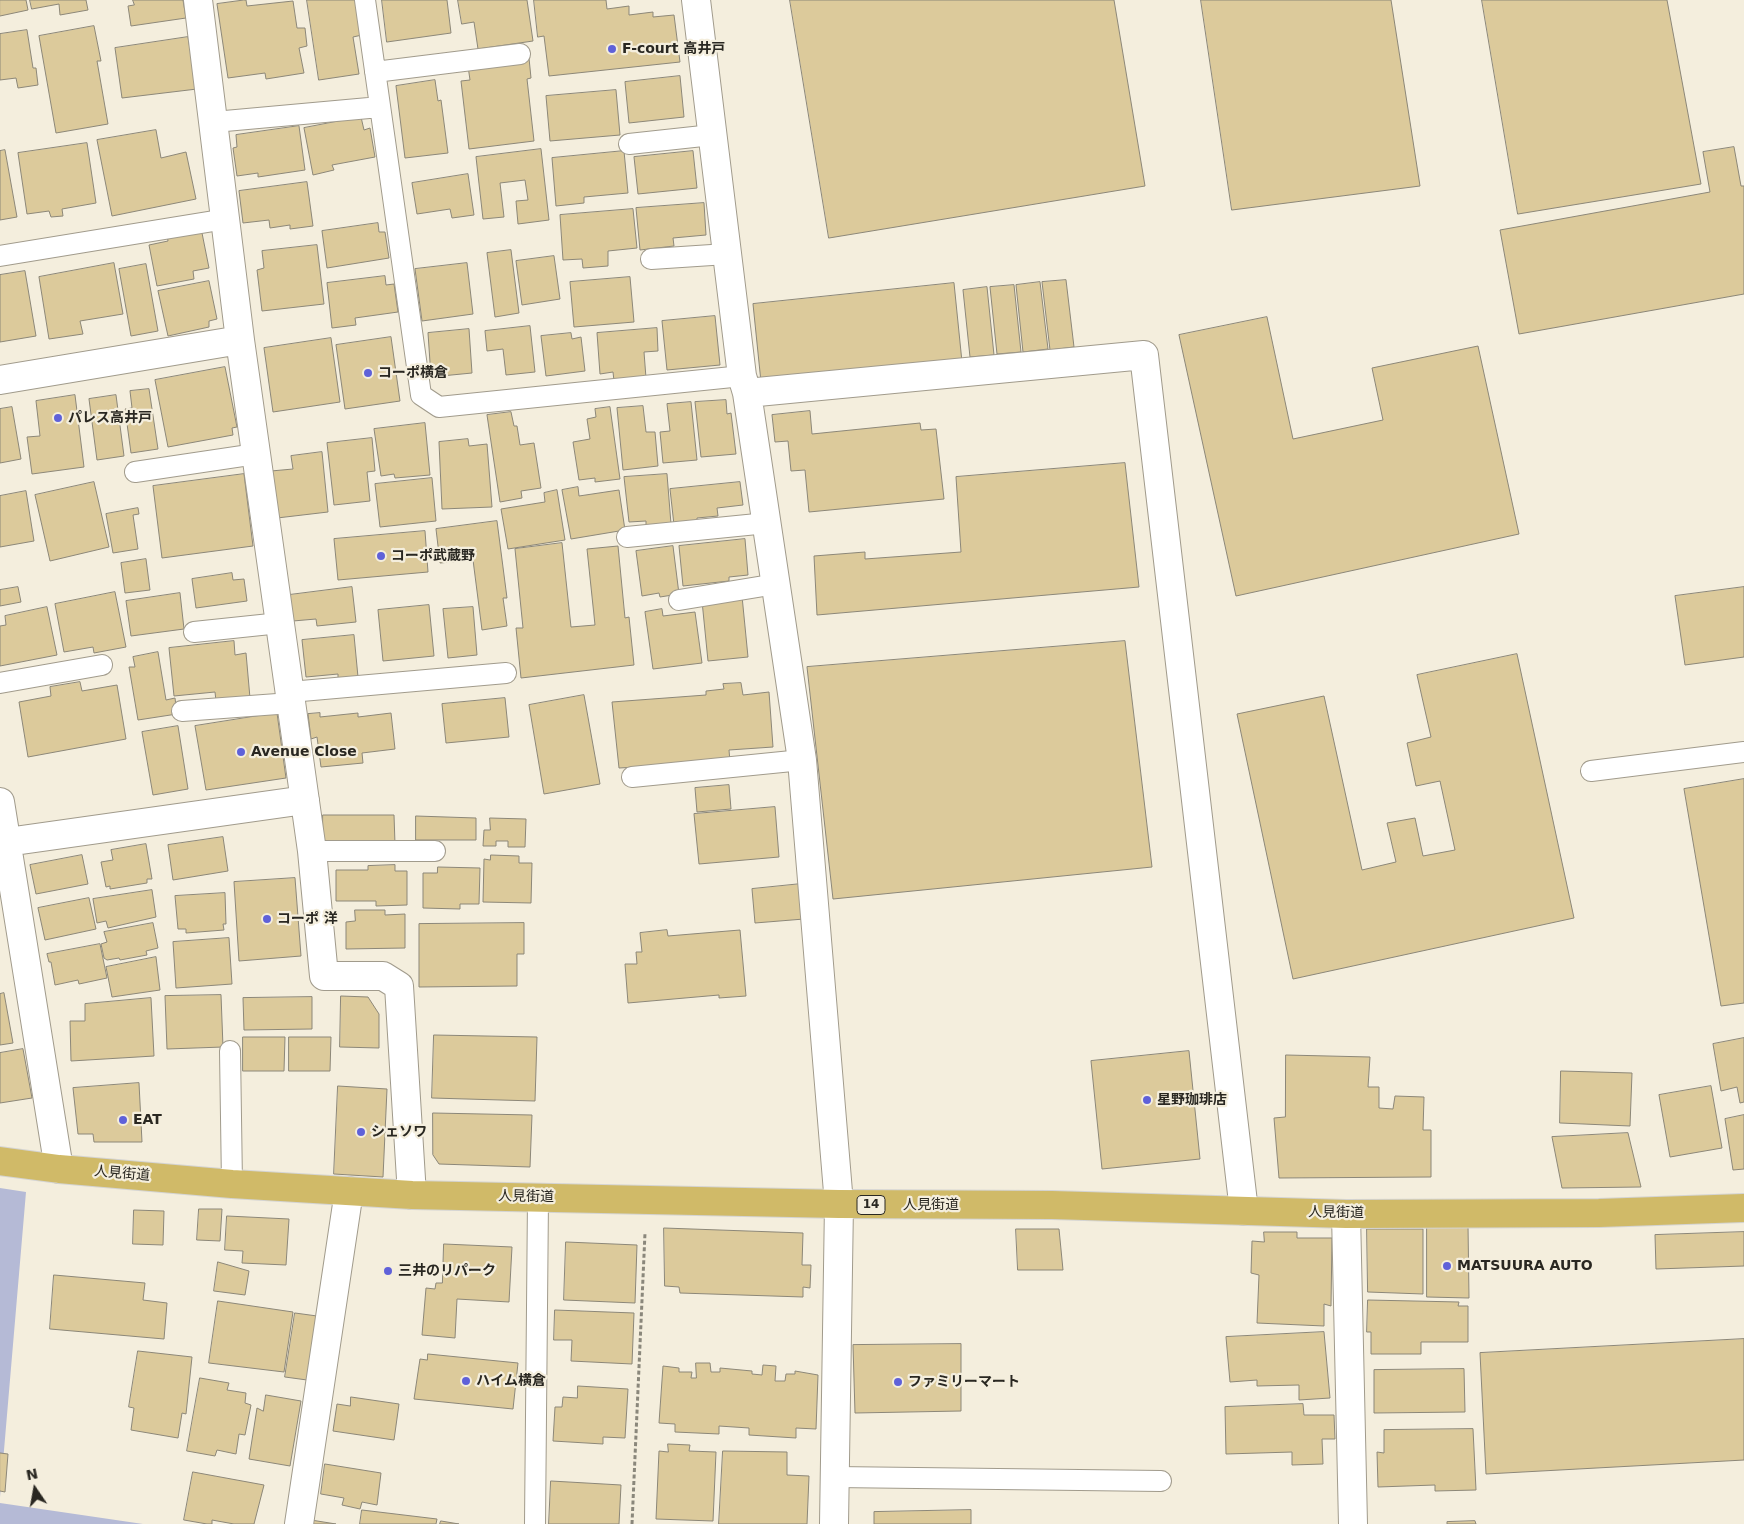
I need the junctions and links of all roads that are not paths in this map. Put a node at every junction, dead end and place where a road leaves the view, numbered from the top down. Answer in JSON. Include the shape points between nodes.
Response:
{"nodes":[{"id":1,"x":198,"y":0,"type":"edge"},
{"id":2,"x":364,"y":0,"type":"edge"},
{"id":3,"x":696,"y":0,"type":"edge"},
{"id":4,"x":520,"y":54,"type":"dead end"},
{"id":5,"x":375,"y":72,"type":"junction"},
{"id":6,"x":380,"y":107,"type":"junction"},
{"id":7,"x":214,"y":122,"type":"junction"},
{"id":8,"x":712,"y":135,"type":"junction"},
{"id":9,"x":629,"y":144,"type":"dead end"},
{"id":10,"x":226,"y":219,"type":"junction"},
{"id":11,"x":727,"y":254,"type":"junction"},
{"id":12,"x":0,"y":256,"type":"edge"},
{"id":13,"x":651,"y":259,"type":"dead end"},
{"id":14,"x":240,"y":340,"type":"junction"},
{"id":15,"x":0,"y":380,"type":"edge"},
{"id":16,"x":745,"y":384,"type":"junction"},
{"id":17,"x":256,"y":454,"type":"junction"},
{"id":18,"x":135,"y":472,"type":"dead end"},
{"id":19,"x":767,"y":523,"type":"junction"},
{"id":20,"x":627,"y":538,"type":"dead end"},
{"id":21,"x":776,"y":584,"type":"junction"},
{"id":22,"x":679,"y":600,"type":"dead end"},
{"id":23,"x":280,"y":623,"type":"junction"},
{"id":24,"x":194,"y":632,"type":"dead end"},
{"id":25,"x":102,"y":665,"type":"dead end"},
{"id":26,"x":506,"y":673,"type":"dead end"},
{"id":27,"x":0,"y":683,"type":"edge"},
{"id":28,"x":291,"y":698,"type":"junction"},
{"id":29,"x":182,"y":711,"type":"dead end"},
{"id":30,"x":1744,"y":752,"type":"edge"},
{"id":31,"x":802,"y":760,"type":"junction"},
{"id":32,"x":1591,"y":772,"type":"dead end"},
{"id":33,"x":632,"y":777,"type":"dead end"},
{"id":34,"x":305,"y":800,"type":"junction"},
{"id":35,"x":0,"y":802,"type":"edge"},
{"id":36,"x":7,"y":842,"type":"junction"},
{"id":37,"x":312,"y":851,"type":"junction"},
{"id":38,"x":435,"y":851,"type":"dead end"},
{"id":39,"x":230,"y":1051,"type":"dead end"},
{"id":40,"x":0,"y":1161,"type":"edge"},
{"id":41,"x":59,"y":1169,"type":"junction"},
{"id":42,"x":232,"y":1184,"type":"junction"},
{"id":43,"x":349,"y":1191,"type":"junction"},
{"id":44,"x":412,"y":1195,"type":"junction"},
{"id":45,"x":538,"y":1198,"type":"junction"},
{"id":46,"x":839,"y":1204,"type":"junction"},
{"id":47,"x":1744,"y":1208,"type":"edge"},
{"id":48,"x":1244,"y":1211,"type":"junction"},
{"id":49,"x":1346,"y":1214,"type":"junction"},
{"id":50,"x":835,"y":1477,"type":"junction"},
{"id":51,"x":1161,"y":1481,"type":"dead end"},
{"id":52,"x":299,"y":1524,"type":"edge"},
{"id":53,"x":535,"y":1524,"type":"edge"},
{"id":54,"x":834,"y":1524,"type":"edge"},
{"id":55,"x":1353,"y":1524,"type":"edge"}],
"edges":[{"from":1,"to":7,"type":"street"},
{"from":2,"to":5,"type":"lane"},
{"from":3,"to":8,"type":"street"},
{"from":4,"to":5,"type":"lane"},
{"from":5,"to":6,"type":"lane"},
{"from":6,"to":7,"type":"lane"},
{"from":6,"to":16,"type":"lane","via":[[421,395],[439,408]]},
{"from":7,"to":10,"type":"street"},
{"from":8,"to":9,"type":"lane"},
{"from":8,"to":11,"type":"street"},
{"from":10,"to":12,"type":"lane"},
{"from":10,"to":14,"type":"street"},
{"from":11,"to":13,"type":"lane"},
{"from":11,"to":16,"type":"street"},
{"from":14,"to":15,"type":"street"},
{"from":14,"to":17,"type":"street"},
{"from":16,"to":19,"type":"street"},
{"from":16,"to":48,"type":"street","via":[[1144,355]]},
{"from":17,"to":18,"type":"lane"},
{"from":17,"to":23,"type":"street"},
{"from":19,"to":20,"type":"lane"},
{"from":19,"to":21,"type":"street"},
{"from":21,"to":22,"type":"lane"},
{"from":21,"to":31,"type":"street"},
{"from":23,"to":24,"type":"lane"},
{"from":23,"to":28,"type":"street"},
{"from":25,"to":27,"type":"lane"},
{"from":26,"to":28,"type":"lane"},
{"from":28,"to":29,"type":"lane"},
{"from":28,"to":34,"type":"street"},
{"from":30,"to":32,"type":"lane"},
{"from":31,"to":33,"type":"lane"},
{"from":31,"to":46,"type":"street"},
{"from":34,"to":36,"type":"street"},
{"from":34,"to":37,"type":"street"},
{"from":35,"to":36,"type":"street"},
{"from":36,"to":41,"type":"street"},
{"from":37,"to":38,"type":"lane"},
{"from":37,"to":44,"type":"street","via":[[324,976],[383,976],[399,986]]},
{"from":39,"to":42,"type":"lane"},
{"from":40,"to":41,"type":"main road","name":"人見街道","number":"14"},
{"from":41,"to":42,"type":"main road","name":"人見街道","number":"14"},
{"from":42,"to":43,"type":"main road","name":"人見街道","number":"14"},
{"from":43,"to":44,"type":"main road","name":"人見街道","number":"14"},
{"from":43,"to":52,"type":"street"},
{"from":44,"to":45,"type":"main road","name":"人見街道","number":"14"},
{"from":45,"to":46,"type":"main road","name":"人見街道","number":"14"},
{"from":45,"to":53,"type":"lane"},
{"from":46,"to":48,"type":"main road","name":"人見街道","number":"14","via":[[1052,1205]]},
{"from":46,"to":50,"type":"street"},
{"from":47,"to":49,"type":"main road","name":"人見街道","number":"14","via":[[1599,1213]]},
{"from":48,"to":49,"type":"main road","name":"人見街道","number":"14"},
{"from":49,"to":55,"type":"street"},
{"from":50,"to":51,"type":"lane"},
{"from":50,"to":54,"type":"street"}]}
